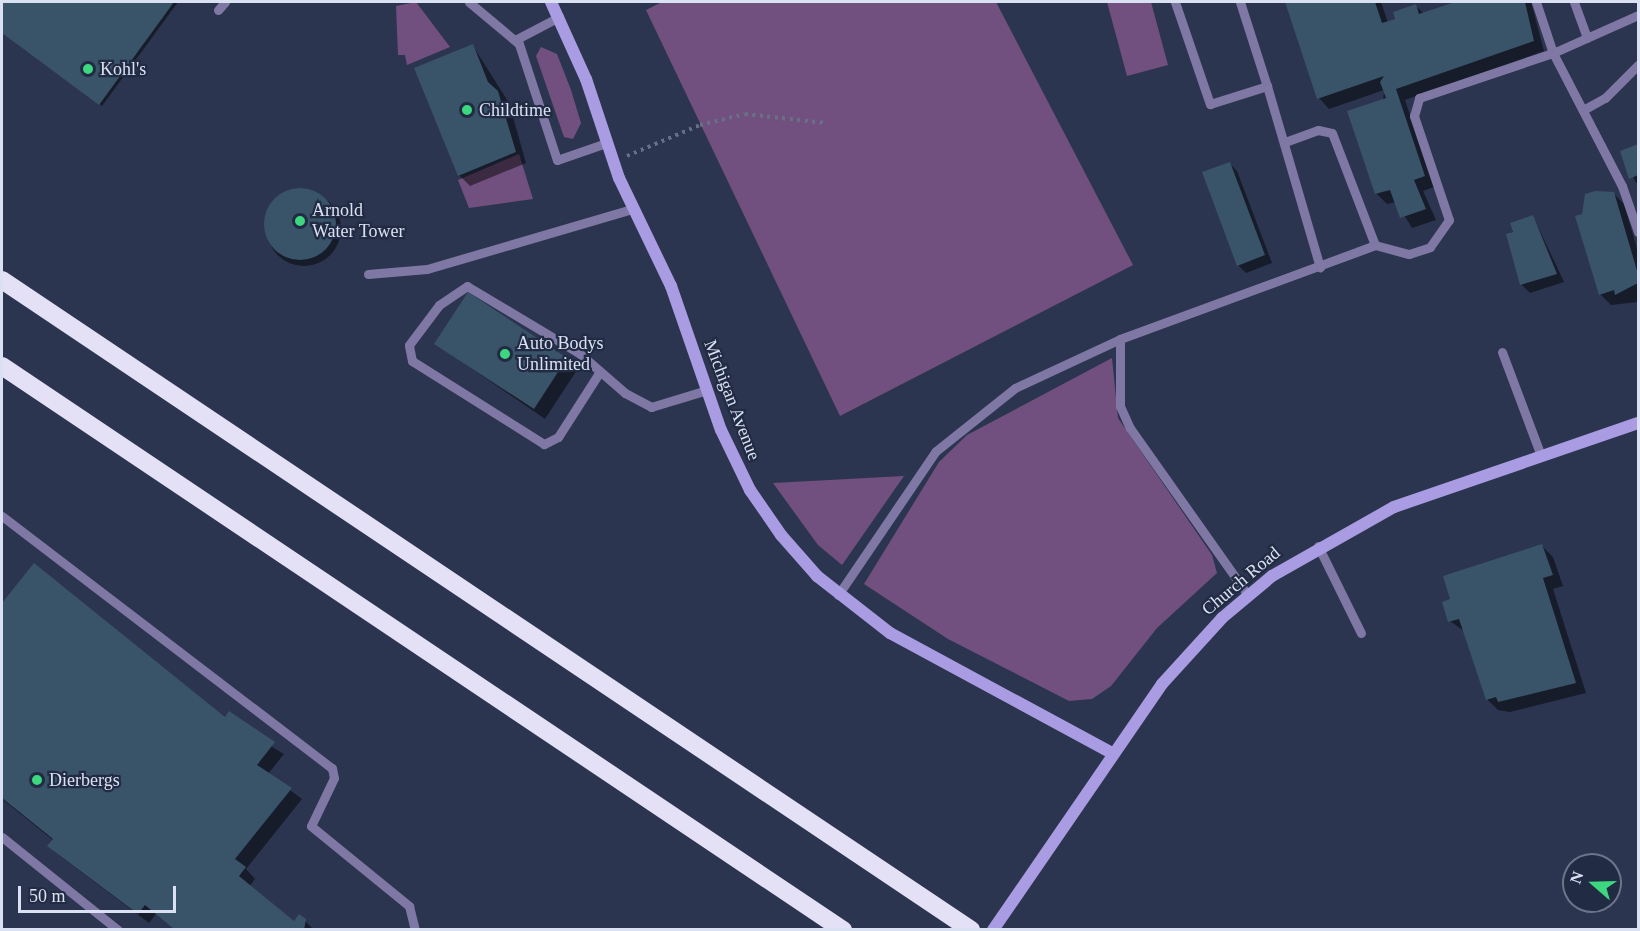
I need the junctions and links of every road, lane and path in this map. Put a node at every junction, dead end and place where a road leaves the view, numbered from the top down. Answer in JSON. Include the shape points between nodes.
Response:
{"nodes":[{"id":1,"x":225,"y":2,"type":"edge"},
{"id":2,"x":468,"y":2,"type":"edge"},
{"id":3,"x":551,"y":2,"type":"edge"},
{"id":4,"x":1174,"y":2,"type":"edge"},
{"id":5,"x":1240,"y":2,"type":"edge"},
{"id":6,"x":1536,"y":2,"type":"edge"},
{"id":7,"x":1574,"y":2,"type":"edge"},
{"id":8,"x":218,"y":10,"type":"dead end"},
{"id":9,"x":1638,"y":15,"type":"edge"},
{"id":10,"x":559,"y":17,"type":"junction"},
{"id":11,"x":1587,"y":38,"type":"junction"},
{"id":12,"x":515,"y":39,"type":"junction"},
{"id":13,"x":1553,"y":53,"type":"junction"},
{"id":14,"x":1638,"y":65,"type":"edge"},
{"id":15,"x":1267,"y":86,"type":"junction"},
{"id":16,"x":1582,"y":110,"type":"junction"},
{"id":17,"x":826,"y":123,"type":"dead end"},
{"id":18,"x":1285,"y":142,"type":"junction"},
{"id":19,"x":606,"y":143,"type":"junction"},
{"id":20,"x":612,"y":161,"type":"junction"},
{"id":21,"x":632,"y":209,"type":"junction"},
{"id":22,"x":1638,"y":232,"type":"edge"},
{"id":23,"x":1375,"y":245,"type":"junction"},
{"id":24,"x":1320,"y":267,"type":"junction"},
{"id":25,"x":368,"y":274,"type":"dead end"},
{"id":26,"x":2,"y":280,"type":"edge"},
{"id":27,"x":1120,"y":339,"type":"junction"},
{"id":28,"x":1502,"y":352,"type":"dead end"},
{"id":29,"x":2,"y":366,"type":"edge"},
{"id":30,"x":599,"y":373,"type":"junction"},
{"id":31,"x":707,"y":390,"type":"junction"},
{"id":32,"x":1638,"y":423,"type":"edge"},
{"id":33,"x":1541,"y":456,"type":"junction"},
{"id":34,"x":2,"y":516,"type":"edge"},
{"id":35,"x":1318,"y":546,"type":"junction"},
{"id":36,"x":838,"y":595,"type":"junction"},
{"id":37,"x":1248,"y":595,"type":"junction"},
{"id":38,"x":1361,"y":633,"type":"dead end"},
{"id":39,"x":1112,"y":753,"type":"junction"},
{"id":40,"x":2,"y":837,"type":"edge"},
{"id":41,"x":118,"y":930,"type":"edge"},
{"id":42,"x":416,"y":930,"type":"edge"},
{"id":43,"x":843,"y":930,"type":"edge"},
{"id":44,"x":971,"y":930,"type":"edge"},
{"id":45,"x":993,"y":930,"type":"edge"}],
"edges":[{"from":1,"to":8,"type":"lane"},
{"from":2,"to":12,"type":"lane"},
{"from":3,"to":10,"type":"street","name":"Michigan Avenue"},
{"from":4,"to":15,"type":"lane","via":[[1210,104]]},
{"from":5,"to":15,"type":"lane"},
{"from":6,"to":13,"type":"lane"},
{"from":7,"to":11,"type":"lane"},
{"from":9,"to":11,"type":"lane"},
{"from":10,"to":12,"type":"lane"},
{"from":10,"to":19,"type":"street","name":"Michigan Avenue"},
{"from":11,"to":13,"type":"lane"},
{"from":12,"to":19,"type":"lane","via":[[557,159]]},
{"from":13,"to":16,"type":"lane"},
{"from":13,"to":23,"type":"lane","via":[[1419,98],[1414,116],[1449,220],[1431,247],[1409,254]]},
{"from":14,"to":16,"type":"lane","via":[[1605,98]]},
{"from":15,"to":18,"type":"lane"},
{"from":16,"to":22,"type":"lane","via":[[1622,186]]},
{"from":17,"to":20,"type":"path","via":[[745,114],[719,119]]},
{"from":18,"to":23,"type":"lane","via":[[1318,130],[1332,134]]},
{"from":18,"to":24,"type":"lane"},
{"from":19,"to":20,"type":"street","name":"Michigan Avenue"},
{"from":20,"to":21,"type":"street","name":"Michigan Avenue"},
{"from":21,"to":25,"type":"lane","via":[[427,269]]},
{"from":21,"to":31,"type":"street","name":"Michigan Avenue","via":[[671,286]]},
{"from":23,"to":24,"type":"lane"},
{"from":24,"to":27,"type":"lane"},
{"from":26,"to":44,"type":"highway"},
{"from":27,"to":36,"type":"lane","via":[[1015,388],[936,451]]},
{"from":27,"to":37,"type":"lane","via":[[1120,406],[1130,428]]},
{"from":28,"to":33,"type":"lane"},
{"from":29,"to":43,"type":"highway"},
{"from":30,"to":30,"type":"lane","via":[[579,352],[467,286],[439,305],[409,345],[412,361],[544,444],[558,437]]},
{"from":30,"to":31,"type":"lane","via":[[651,407]]},
{"from":31,"to":36,"type":"street","name":"Michigan Avenue","via":[[755,498],[796,554]]},
{"from":32,"to":33,"type":"street","name":"Church Road"},
{"from":33,"to":35,"type":"street","name":"Church Road","via":[[1394,507]]},
{"from":34,"to":42,"type":"lane","via":[[332,768],[334,778],[311,826],[409,906]]},
{"from":35,"to":37,"type":"street","name":"Church Road"},
{"from":35,"to":38,"type":"lane"},
{"from":36,"to":39,"type":"street","name":"Michigan Avenue","via":[[890,633]]},
{"from":37,"to":39,"type":"street","name":"Church Road","via":[[1190,651]]},
{"from":39,"to":45,"type":"street","name":"Church Road"},
{"from":40,"to":41,"type":"lane"}]}
